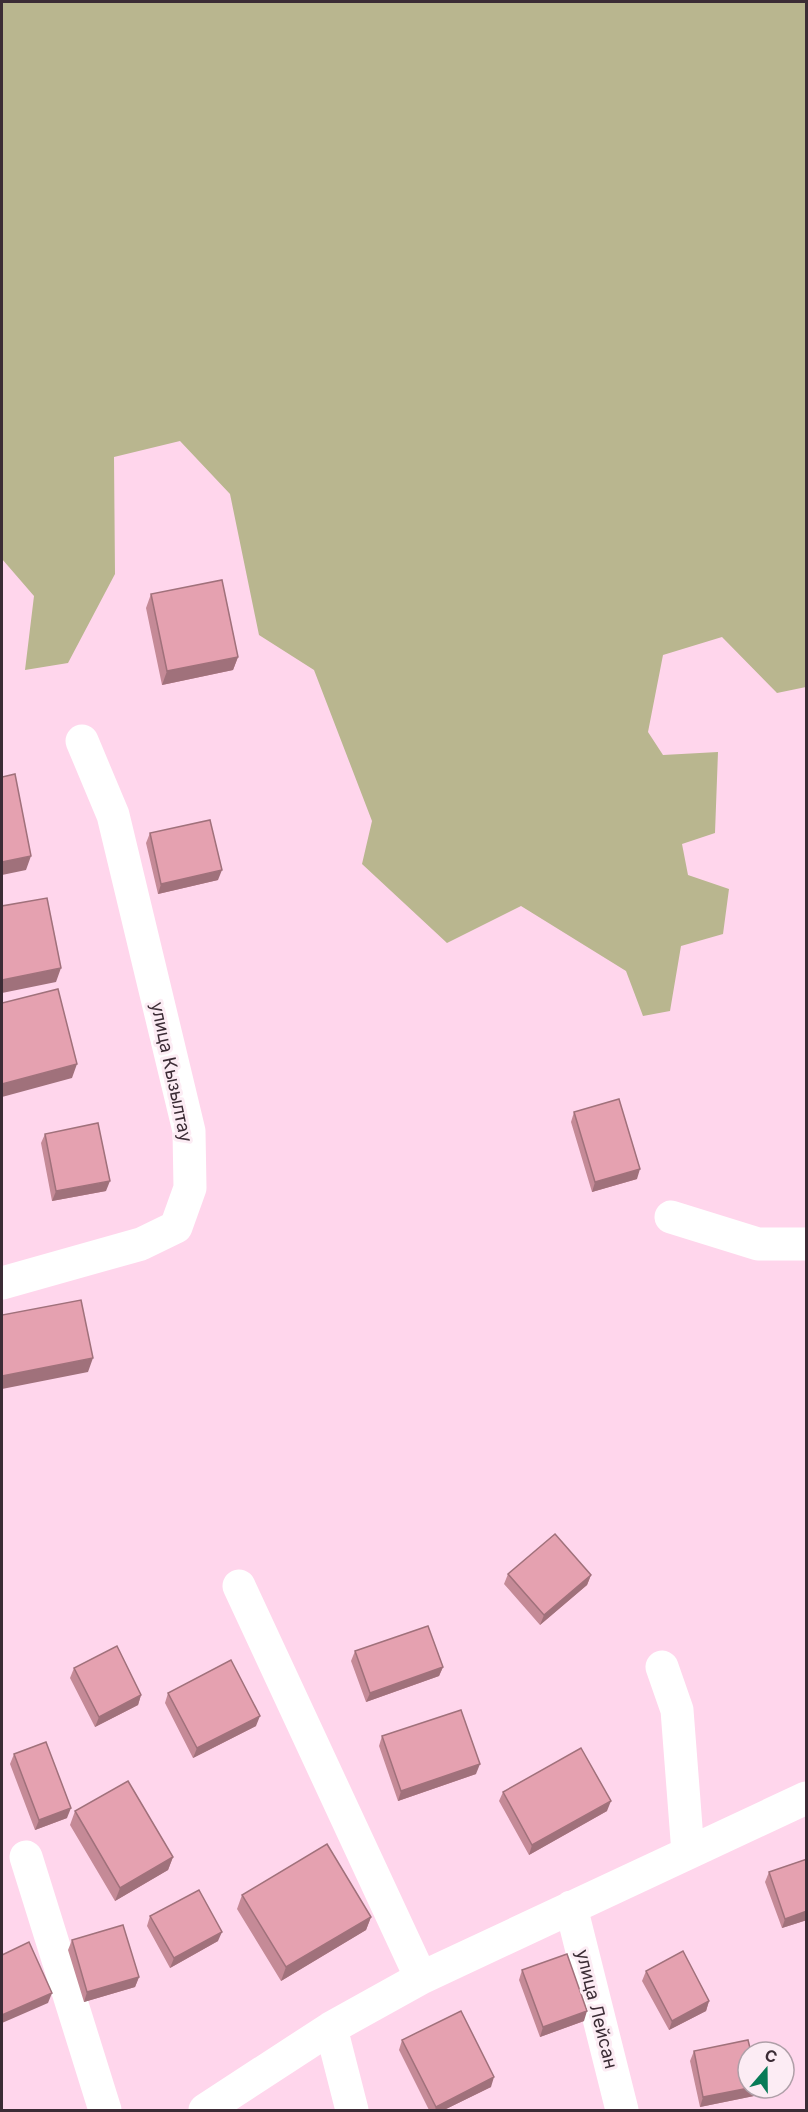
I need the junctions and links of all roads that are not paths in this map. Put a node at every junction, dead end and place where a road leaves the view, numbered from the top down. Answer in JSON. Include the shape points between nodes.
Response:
{"nodes":[{"id":1,"x":82,"y":741,"type":"dead end"},
{"id":2,"x":671,"y":1217,"type":"dead end"},
{"id":3,"x":807,"y":1244,"type":"edge"},
{"id":4,"x":2,"y":1283,"type":"edge"},
{"id":5,"x":239,"y":1586,"type":"dead end"},
{"id":6,"x":662,"y":1667,"type":"dead end"},
{"id":7,"x":807,"y":1798,"type":"edge"},
{"id":8,"x":688,"y":1853,"type":"junction"},
{"id":9,"x":26,"y":1857,"type":"dead end"},
{"id":10,"x":571,"y":1907,"type":"junction"},
{"id":11,"x":421,"y":1978,"type":"junction"},
{"id":12,"x":331,"y":2028,"type":"junction"},
{"id":13,"x":105,"y":2110,"type":"edge"},
{"id":14,"x":205,"y":2110,"type":"edge"},
{"id":15,"x":352,"y":2110,"type":"edge"},
{"id":16,"x":622,"y":2110,"type":"edge"}],
"edges":[{"from":1,"to":4,"type":"street","name":"улица Кызылтау","via":[[113,814],[189,1131],[190,1188],[176,1227],[141,1244]]},
{"from":2,"to":3,"type":"street","via":[[758,1244]]},
{"from":5,"to":11,"type":"street"},
{"from":6,"to":8,"type":"street","via":[[676,1710]]},
{"from":7,"to":8,"type":"street"},
{"from":8,"to":10,"type":"street"},
{"from":9,"to":13,"type":"street"},
{"from":10,"to":11,"type":"street"},
{"from":10,"to":16,"type":"street","name":"улица Лейсан"},
{"from":11,"to":12,"type":"street"},
{"from":12,"to":14,"type":"street"},
{"from":12,"to":15,"type":"street"}]}
